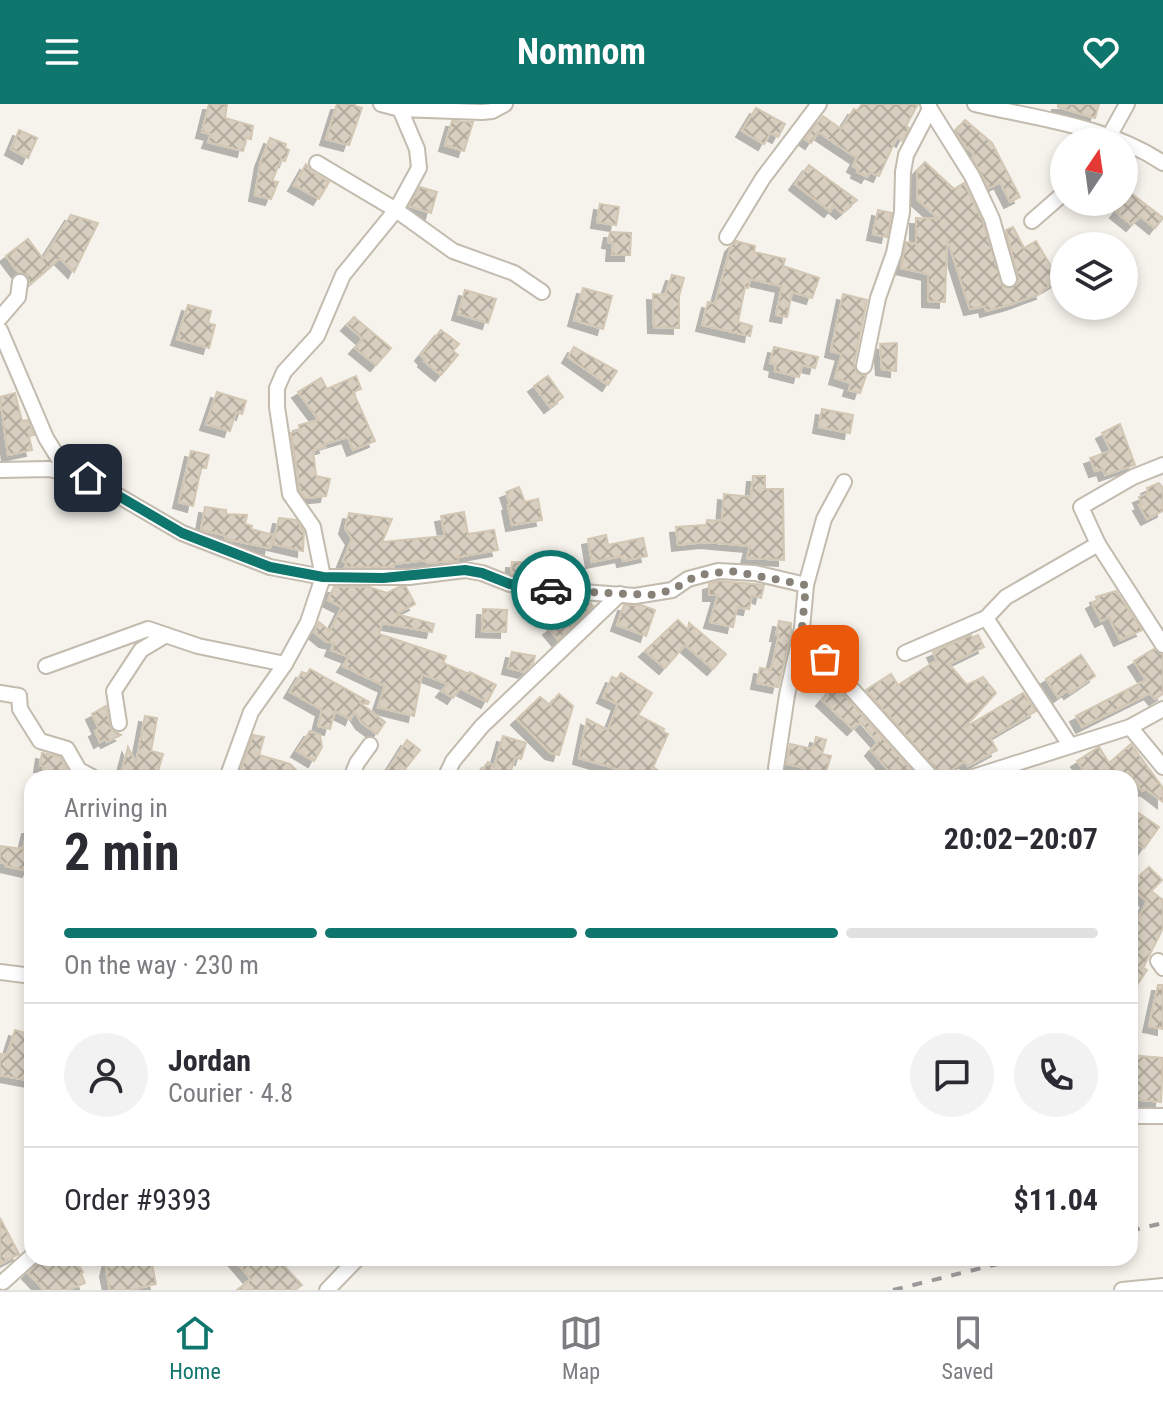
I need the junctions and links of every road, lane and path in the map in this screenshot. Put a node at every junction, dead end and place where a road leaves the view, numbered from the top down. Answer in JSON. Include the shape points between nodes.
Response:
{"nodes":[{"id":1,"x":381,"y":104,"type":"edge"},
{"id":2,"x":505,"y":104,"type":"edge"},
{"id":3,"x":819,"y":104,"type":"edge"},
{"id":4,"x":975,"y":104,"type":"edge"},
{"id":5,"x":1127,"y":104,"type":"edge"},
{"id":6,"x":404,"y":107,"type":"edge"},
{"id":7,"x":929,"y":107,"type":"edge"},
{"id":8,"x":1068,"y":128,"type":"edge"},
{"id":9,"x":1113,"y":128,"type":"edge"},
{"id":10,"x":1138,"y":149,"type":"edge"},
{"id":11,"x":317,"y":163,"type":"dead end"},
{"id":12,"x":1163,"y":163,"type":"edge"},
{"id":13,"x":1050,"y":205,"type":"edge"},
{"id":14,"x":396,"y":210,"type":"junction"},
{"id":15,"x":1032,"y":221,"type":"dead end"},
{"id":16,"x":727,"y":237,"type":"dead end"},
{"id":17,"x":1009,"y":279,"type":"dead end"},
{"id":18,"x":20,"y":282,"type":"dead end"},
{"id":19,"x":542,"y":292,"type":"dead end"},
{"id":20,"x":0,"y":318,"type":"edge"},
{"id":21,"x":0,"y":330,"type":"edge"},
{"id":22,"x":864,"y":366,"type":"dead end"},
{"id":23,"x":1163,"y":465,"type":"edge"},
{"id":24,"x":0,"y":470,"type":"edge"},
{"id":25,"x":67,"y":472,"type":"junction"},
{"id":26,"x":844,"y":482,"type":"dead end"},
{"id":27,"x":1098,"y":544,"type":"junction"},
{"id":28,"x":323,"y":577,"type":"junction"},
{"id":29,"x":806,"y":585,"type":"junction"},
{"id":30,"x":620,"y":594,"type":"junction"},
{"id":31,"x":986,"y":618,"type":"junction"},
{"id":32,"x":802,"y":628,"type":"junction"},
{"id":33,"x":166,"y":635,"type":"junction"},
{"id":34,"x":1163,"y":645,"type":"edge"},
{"id":35,"x":905,"y":653,"type":"dead end"},
{"id":36,"x":285,"y":664,"type":"junction"},
{"id":37,"x":46,"y":666,"type":"dead end"},
{"id":38,"x":0,"y":693,"type":"edge"},
{"id":39,"x":1163,"y":709,"type":"edge"},
{"id":40,"x":119,"y":723,"type":"dead end"},
{"id":41,"x":1130,"y":727,"type":"junction"},
{"id":42,"x":370,"y":745,"type":"dead end"},
{"id":43,"x":1070,"y":745,"type":"junction"},
{"id":44,"x":1163,"y":767,"type":"edge"},
{"id":45,"x":776,"y":768,"type":"dead end"},
{"id":46,"x":79,"y":770,"type":"edge"},
{"id":47,"x":230,"y":770,"type":"edge"},
{"id":48,"x":354,"y":770,"type":"edge"},
{"id":49,"x":449,"y":770,"type":"edge"},
{"id":50,"x":925,"y":770,"type":"edge"},
{"id":51,"x":994,"y":770,"type":"edge"},
{"id":52,"x":0,"y":972,"type":"edge"},
{"id":53,"x":24,"y":975,"type":"edge"},
{"id":54,"x":1138,"y":1116,"type":"edge"},
{"id":55,"x":1163,"y":1116,"type":"edge"},
{"id":56,"x":24,"y":1264,"type":"edge"},
{"id":57,"x":350,"y":1266,"type":"edge"},
{"id":58,"x":4,"y":1284,"type":"edge"},
{"id":59,"x":1163,"y":1286,"type":"edge"},
{"id":60,"x":327,"y":1290,"type":"edge"},
{"id":61,"x":1122,"y":1290,"type":"edge"}],
"edges":[{"from":1,"to":6,"type":"street"},
{"from":2,"to":6,"type":"street","via":[[482,112]]},
{"from":3,"to":16,"type":"street"},
{"from":4,"to":8,"type":"street"},
{"from":5,"to":9,"type":"street"},
{"from":6,"to":14,"type":"street","via":[[420,164]]},
{"from":7,"to":17,"type":"street","via":[[992,219]]},
{"from":7,"to":22,"type":"street","via":[[906,155],[894,253]]},
{"from":10,"to":12,"type":"street"},
{"from":11,"to":14,"type":"street"},
{"from":13,"to":15,"type":"street"},
{"from":14,"to":19,"type":"street","via":[[453,251],[514,273]]},
{"from":14,"to":28,"type":"street","via":[[343,275],[317,336],[284,372],[277,388],[290,494],[313,527]]},
{"from":18,"to":20,"type":"street","via":[[18,297]]},
{"from":21,"to":25,"type":"street","via":[[46,438]]},
{"from":23,"to":27,"type":"street","via":[[1081,507]]},
{"from":24,"to":25,"type":"street"},
{"from":25,"to":28,"type":"street","via":[[88,478],[182,533],[270,567]]},
{"from":26,"to":29,"type":"street","via":[[824,519]]},
{"from":27,"to":31,"type":"street","via":[[1006,597]]},
{"from":27,"to":34,"type":"street"},
{"from":28,"to":30,"type":"street","via":[[396,578],[465,570],[510,584]]},
{"from":28,"to":36,"type":"street","via":[[308,622]]},
{"from":29,"to":30,"type":"street","via":[[718,571],[672,590]]},
{"from":29,"to":32,"type":"street"},
{"from":30,"to":49,"type":"street","via":[[482,726]]},
{"from":31,"to":35,"type":"street"},
{"from":31,"to":43,"type":"street"},
{"from":32,"to":45,"type":"street"},
{"from":32,"to":50,"type":"street"},
{"from":33,"to":36,"type":"street"},
{"from":33,"to":37,"type":"street","via":[[148,629]]},
{"from":33,"to":40,"type":"street","via":[[141,650],[114,691]]},
{"from":36,"to":47,"type":"street","via":[[251,712]]},
{"from":38,"to":46,"type":"street","via":[[19,696],[20,709],[40,741],[67,749]]},
{"from":39,"to":41,"type":"street"},
{"from":41,"to":43,"type":"street"},
{"from":41,"to":44,"type":"street"},
{"from":42,"to":48,"type":"street"},
{"from":43,"to":51,"type":"street"},
{"from":52,"to":53,"type":"street"},
{"from":54,"to":55,"type":"street"},
{"from":56,"to":58,"type":"street"},
{"from":57,"to":60,"type":"street"},
{"from":59,"to":61,"type":"street"}]}
